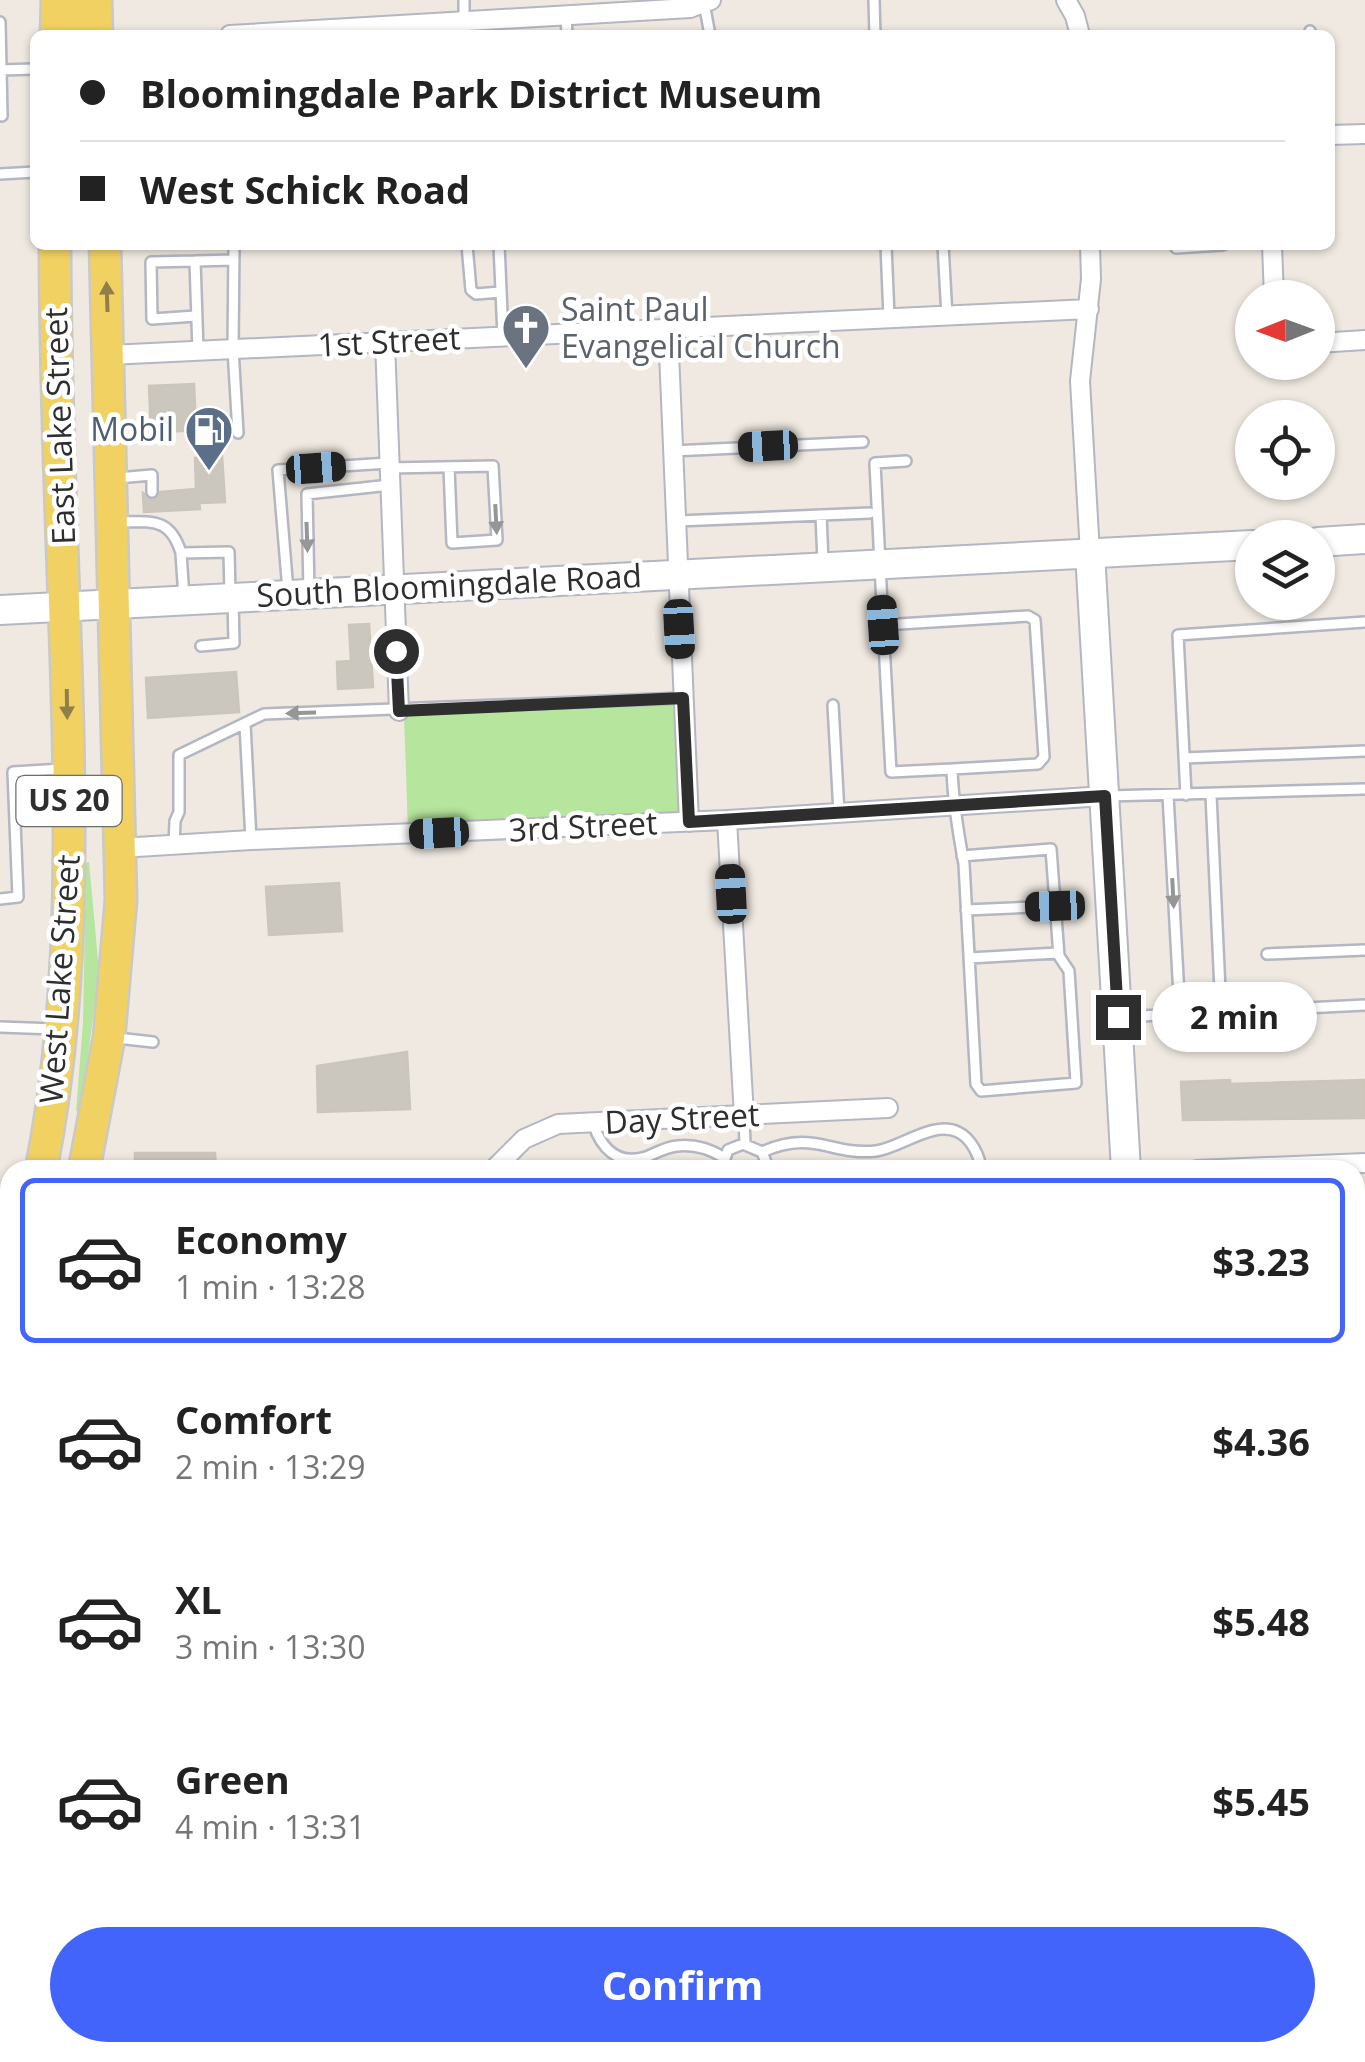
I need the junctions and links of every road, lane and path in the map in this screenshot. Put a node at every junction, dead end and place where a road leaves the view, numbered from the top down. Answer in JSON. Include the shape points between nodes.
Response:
{"nodes":[{"id":1,"x":60,"y":0,"type":"edge"},
{"id":2,"x":96,"y":0,"type":"edge"},
{"id":3,"x":464,"y":0,"type":"edge"},
{"id":4,"x":874,"y":0,"type":"edge"},
{"id":5,"x":1066,"y":0,"type":"edge"},
{"id":6,"x":707,"y":1,"type":"edge"},
{"id":7,"x":674,"y":4,"type":"edge"},
{"id":8,"x":566,"y":15,"type":"junction"},
{"id":9,"x":0,"y":22,"type":"edge"},
{"id":10,"x":464,"y":28,"type":"edge"},
{"id":11,"x":57,"y":30,"type":"edge"},
{"id":12,"x":82,"y":30,"type":"edge"},
{"id":13,"x":97,"y":30,"type":"edge"},
{"id":14,"x":398,"y":30,"type":"edge"},
{"id":15,"x":567,"y":30,"type":"edge"},
{"id":16,"x":710,"y":30,"type":"edge"},
{"id":17,"x":875,"y":30,"type":"edge"},
{"id":18,"x":1079,"y":30,"type":"edge"},
{"id":19,"x":30,"y":69,"type":"edge"},
{"id":20,"x":1,"y":70,"type":"edge"},
{"id":21,"x":2,"y":116,"type":"edge"},
{"id":22,"x":1365,"y":134,"type":"edge"},
{"id":23,"x":1335,"y":135,"type":"edge"},
{"id":24,"x":30,"y":172,"type":"edge"},
{"id":25,"x":0,"y":174,"type":"edge"},
{"id":26,"x":56,"y":250,"type":"edge"},
{"id":27,"x":105,"y":250,"type":"edge"},
{"id":28,"x":210,"y":250,"type":"edge"},
{"id":29,"x":234,"y":250,"type":"edge"},
{"id":30,"x":468,"y":250,"type":"edge"},
{"id":31,"x":499,"y":250,"type":"edge"},
{"id":32,"x":886,"y":250,"type":"edge"},
{"id":33,"x":943,"y":250,"type":"edge"},
{"id":34,"x":1090,"y":250,"type":"edge"},
{"id":35,"x":1272,"y":250,"type":"edge"},
{"id":36,"x":195,"y":260,"type":"junction"},
{"id":37,"x":210,"y":260,"type":"junction"},
{"id":38,"x":234,"y":260,"type":"junction"},
{"id":39,"x":1273,"y":280,"type":"edge"},
{"id":40,"x":500,"y":292,"type":"junction"},
{"id":41,"x":1088,"y":309,"type":"junction"},
{"id":42,"x":196,"y":316,"type":"junction"},
{"id":43,"x":947,"y":316,"type":"junction"},
{"id":44,"x":889,"y":318,"type":"junction"},
{"id":45,"x":668,"y":328,"type":"junction"},
{"id":46,"x":502,"y":336,"type":"junction"},
{"id":47,"x":1365,"y":340,"type":"edge"},
{"id":48,"x":385,"y":342,"type":"junction"},
{"id":49,"x":1335,"y":342,"type":"edge"},
{"id":50,"x":232,"y":349,"type":"junction"},
{"id":51,"x":198,"y":351,"type":"junction"},
{"id":52,"x":109,"y":355,"type":"junction"},
{"id":53,"x":238,"y":433,"type":"dead end"},
{"id":54,"x":863,"y":442,"type":"dead end"},
{"id":55,"x":672,"y":451,"type":"junction"},
{"id":56,"x":906,"y":461,"type":"dead end"},
{"id":57,"x":449,"y":466,"type":"junction"},
{"id":58,"x":390,"y":472,"type":"junction"},
{"id":59,"x":112,"y":478,"type":"junction"},
{"id":60,"x":152,"y":492,"type":"dead end"},
{"id":61,"x":870,"y":513,"type":"dead end"},
{"id":62,"x":821,"y":515,"type":"junction"},
{"id":63,"x":675,"y":521,"type":"junction"},
{"id":64,"x":113,"y":522,"type":"junction"},
{"id":65,"x":1365,"y":540,"type":"edge"},
{"id":66,"x":1335,"y":541,"type":"edge"},
{"id":67,"x":1235,"y":546,"type":"edge"},
{"id":68,"x":181,"y":553,"type":"junction"},
{"id":69,"x":1090,"y":553,"type":"junction"},
{"id":70,"x":880,"y":565,"type":"junction"},
{"id":71,"x":824,"y":568,"type":"junction"},
{"id":72,"x":676,"y":575,"type":"junction"},
{"id":73,"x":394,"y":589,"type":"junction"},
{"id":74,"x":299,"y":594,"type":"junction"},
{"id":75,"x":231,"y":598,"type":"junction"},
{"id":76,"x":184,"y":600,"type":"junction"},
{"id":77,"x":114,"y":605,"type":"junction"},
{"id":78,"x":65,"y":606,"type":"junction"},
{"id":79,"x":0,"y":610,"type":"edge"},
{"id":80,"x":1365,"y":622,"type":"edge"},
{"id":81,"x":883,"y":625,"type":"junction"},
{"id":82,"x":201,"y":646,"type":"dead end"},
{"id":83,"x":683,"y":698,"type":"junction"},
{"id":84,"x":833,"y":705,"type":"dead end"},
{"id":85,"x":399,"y":711,"type":"junction"},
{"id":86,"x":245,"y":724,"type":"junction"},
{"id":87,"x":1365,"y":751,"type":"edge"},
{"id":88,"x":1184,"y":758,"type":"junction"},
{"id":89,"x":68,"y":768,"type":"junction"},
{"id":90,"x":952,"y":769,"type":"junction"},
{"id":91,"x":1365,"y":789,"type":"edge"},
{"id":92,"x":1186,"y":795,"type":"junction"},
{"id":93,"x":1212,"y":795,"type":"junction"},
{"id":94,"x":1105,"y":796,"type":"junction"},
{"id":95,"x":1168,"y":796,"type":"junction"},
{"id":96,"x":954,"y":806,"type":"junction"},
{"id":97,"x":839,"y":813,"type":"junction"},
{"id":98,"x":727,"y":820,"type":"junction"},
{"id":99,"x":689,"y":822,"type":"junction"},
{"id":100,"x":251,"y":840,"type":"junction"},
{"id":101,"x":174,"y":847,"type":"junction"},
{"id":102,"x":120,"y":848,"type":"junction"},
{"id":103,"x":962,"y":856,"type":"junction"},
{"id":104,"x":0,"y":900,"type":"edge"},
{"id":105,"x":1055,"y":906,"type":"junction"},
{"id":106,"x":966,"y":910,"type":"junction"},
{"id":107,"x":1365,"y":950,"type":"edge"},
{"id":108,"x":1058,"y":953,"type":"junction"},
{"id":109,"x":1267,"y":954,"type":"dead end"},
{"id":110,"x":969,"y":958,"type":"junction"},
{"id":111,"x":1365,"y":1004,"type":"edge"},
{"id":112,"x":1221,"y":1012,"type":"junction"},
{"id":113,"x":1180,"y":1014,"type":"junction"},
{"id":114,"x":1118,"y":1017,"type":"junction"},
{"id":115,"x":0,"y":1027,"type":"edge"},
{"id":116,"x":62,"y":1029,"type":"junction"},
{"id":117,"x":109,"y":1038,"type":"junction"},
{"id":118,"x":153,"y":1042,"type":"dead end"},
{"id":119,"x":888,"y":1108,"type":"dead end"},
{"id":120,"x":744,"y":1116,"type":"junction"},
{"id":121,"x":593,"y":1123,"type":"junction"},
{"id":122,"x":746,"y":1144,"type":"junction"},
{"id":123,"x":762,"y":1152,"type":"junction"},
{"id":124,"x":723,"y":1157,"type":"junction"},
{"id":125,"x":42,"y":1160,"type":"edge"},
{"id":126,"x":86,"y":1160,"type":"edge"},
{"id":127,"x":503,"y":1160,"type":"edge"},
{"id":128,"x":723,"y":1160,"type":"edge"},
{"id":129,"x":765,"y":1160,"type":"edge"},
{"id":130,"x":980,"y":1160,"type":"edge"},
{"id":131,"x":1125,"y":1160,"type":"edge"}],
"edges":[{"from":1,"to":11,"type":"main road"},
{"from":1,"to":12,"type":"main road"},
{"from":2,"to":13,"type":"main road"},
{"from":3,"to":10,"type":"lane"},
{"from":4,"to":17,"type":"lane"},
{"from":5,"to":18,"type":"street"},
{"from":6,"to":7,"type":"street"},
{"from":6,"to":16,"type":"lane"},
{"from":7,"to":8,"type":"street"},
{"from":8,"to":10,"type":"street"},
{"from":8,"to":15,"type":"lane"},
{"from":9,"to":20,"type":"lane"},
{"from":10,"to":14,"type":"street"},
{"from":19,"to":20,"type":"lane"},
{"from":20,"to":21,"type":"lane"},
{"from":22,"to":23,"type":"street"},
{"from":24,"to":25,"type":"lane"},
{"from":26,"to":78,"type":"main road","name":"East Lake Street","number":"US 20"},
{"from":52,"to":27,"type":"main road","name":"East Lake Street","number":"US 20","one_way":true},
{"from":28,"to":37,"type":"lane"},
{"from":29,"to":38,"type":"lane"},
{"from":30,"to":40,"type":"lane","via":[[471,290]]},
{"from":31,"to":40,"type":"lane"},
{"from":32,"to":44,"type":"lane"},
{"from":33,"to":43,"type":"lane"},
{"from":34,"to":41,"type":"street"},
{"from":35,"to":39,"type":"street"},
{"from":36,"to":37,"type":"lane"},
{"from":36,"to":42,"type":"lane"},
{"from":36,"to":42,"type":"lane","via":[[150,262],[152,320]]},
{"from":37,"to":38,"type":"lane"},
{"from":38,"to":50,"type":"lane"},
{"from":40,"to":46,"type":"lane"},
{"from":41,"to":43,"type":"street","name":"1st Street"},
{"from":41,"to":69,"type":"street","via":[[1080,382]]},
{"from":42,"to":51,"type":"lane"},
{"from":43,"to":44,"type":"street","name":"1st Street"},
{"from":44,"to":45,"type":"street","name":"1st Street"},
{"from":45,"to":46,"type":"street","name":"1st Street"},
{"from":45,"to":55,"type":"street"},
{"from":46,"to":48,"type":"street","name":"1st Street"},
{"from":47,"to":49,"type":"street"},
{"from":48,"to":50,"type":"street","name":"1st Street"},
{"from":48,"to":58,"type":"street"},
{"from":50,"to":51,"type":"street","name":"1st Street"},
{"from":50,"to":53,"type":"lane"},
{"from":51,"to":52,"type":"street","name":"1st Street"},
{"from":52,"to":59,"type":"main road","name":"East Lake Street","number":"US 20"},
{"from":54,"to":55,"type":"lane"},
{"from":55,"to":63,"type":"street"},
{"from":56,"to":70,"type":"lane","via":[[875,463]]},
{"from":57,"to":57,"type":"lane","one_way":true,"via":[[493,466],[497,540],[452,543]]},
{"from":57,"to":58,"type":"lane"},
{"from":58,"to":73,"type":"street"},
{"from":58,"to":74,"type":"lane","one_way":true,"via":[[306,494]]},
{"from":58,"to":74,"type":"lane","via":[[278,470]]},
{"from":59,"to":60,"type":"lane","via":[[152,475]]},
{"from":59,"to":64,"type":"main road","name":"East Lake Street","number":"US 20"},
{"from":61,"to":62,"type":"lane"},
{"from":62,"to":63,"type":"lane"},
{"from":62,"to":71,"type":"lane"},
{"from":63,"to":72,"type":"street"},
{"from":64,"to":68,"type":"lane","via":[[154,516],[176,534]]},
{"from":64,"to":77,"type":"main road","name":"East Lake Street","number":"US 20"},
{"from":65,"to":66,"type":"main road"},
{"from":67,"to":69,"type":"main road","name":"South Bloomingdale Road"},
{"from":68,"to":75,"type":"lane","via":[[228,552]]},
{"from":68,"to":76,"type":"lane"},
{"from":69,"to":70,"type":"main road","name":"South Bloomingdale Road"},
{"from":69,"to":94,"type":"main road"},
{"from":70,"to":71,"type":"main road","name":"South Bloomingdale Road"},
{"from":70,"to":81,"type":"lane"},
{"from":71,"to":72,"type":"main road","name":"South Bloomingdale Road"},
{"from":72,"to":73,"type":"main road","name":"South Bloomingdale Road"},
{"from":72,"to":83,"type":"street"},
{"from":73,"to":74,"type":"main road","name":"South Bloomingdale Road"},
{"from":73,"to":85,"type":"street"},
{"from":74,"to":75,"type":"main road","name":"South Bloomingdale Road"},
{"from":75,"to":76,"type":"main road","name":"South Bloomingdale Road"},
{"from":75,"to":82,"type":"lane","via":[[234,643]]},
{"from":76,"to":77,"type":"main road","name":"South Bloomingdale Road"},
{"from":77,"to":78,"type":"main road","name":"South Bloomingdale Road"},
{"from":77,"to":102,"type":"main road","name":"West Lake Street","number":"US 20"},
{"from":78,"to":79,"type":"main road","name":"South Bloomingdale Road"},
{"from":78,"to":89,"type":"main road","name":"West Lake Street","number":"US 20","one_way":true},
{"from":80,"to":88,"type":"lane","via":[[1178,635]]},
{"from":81,"to":90,"type":"lane","via":[[890,772]]},
{"from":81,"to":90,"type":"lane","via":[[1035,620],[1044,758],[1038,764]]},
{"from":83,"to":85,"type":"lane"},
{"from":83,"to":99,"type":"street"},
{"from":84,"to":97,"type":"lane"},
{"from":85,"to":86,"type":"lane","one_way":true,"via":[[264,714]]},
{"from":86,"to":100,"type":"lane"},
{"from":86,"to":101,"type":"lane","via":[[179,756]]},
{"from":87,"to":88,"type":"lane"},
{"from":88,"to":92,"type":"lane"},
{"from":89,"to":104,"type":"lane","via":[[14,772],[18,897]]},
{"from":89,"to":116,"type":"main road","name":"West Lake Street","number":"US 20","via":[[71,865]]},
{"from":90,"to":96,"type":"lane"},
{"from":91,"to":93,"type":"lane"},
{"from":92,"to":93,"type":"lane"},
{"from":92,"to":95,"type":"lane"},
{"from":93,"to":112,"type":"lane"},
{"from":94,"to":95,"type":"lane"},
{"from":94,"to":96,"type":"street","name":"3rd Street"},
{"from":94,"to":114,"type":"main road"},
{"from":95,"to":113,"type":"lane","one_way":true},
{"from":96,"to":97,"type":"street","name":"3rd Street"},
{"from":96,"to":103,"type":"lane"},
{"from":97,"to":98,"type":"street","name":"3rd Street"},
{"from":98,"to":99,"type":"street","name":"3rd Street"},
{"from":98,"to":120,"type":"street"},
{"from":99,"to":100,"type":"street","name":"3rd Street"},
{"from":100,"to":101,"type":"street","name":"3rd Street"},
{"from":101,"to":102,"type":"street","name":"3rd Street"},
{"from":102,"to":117,"type":"main road","name":"West Lake Street","number":"US 20"},
{"from":103,"to":105,"type":"lane","via":[[1050,849]]},
{"from":103,"to":106,"type":"lane"},
{"from":105,"to":106,"type":"lane"},
{"from":105,"to":108,"type":"lane"},
{"from":106,"to":110,"type":"lane"},
{"from":107,"to":109,"type":"lane"},
{"from":108,"to":110,"type":"lane"},
{"from":108,"to":110,"type":"lane","via":[[1069,971],[1076,1083],[981,1091]]},
{"from":111,"to":112,"type":"lane"},
{"from":112,"to":113,"type":"lane"},
{"from":113,"to":114,"type":"lane"},
{"from":114,"to":131,"type":"main road"},
{"from":115,"to":116,"type":"lane"},
{"from":116,"to":125,"type":"main road","name":"West Lake Street","number":"US 20"},
{"from":117,"to":118,"type":"lane"},
{"from":117,"to":126,"type":"main road","name":"West Lake Street","number":"US 20"},
{"from":119,"to":120,"type":"street","name":"Day Street"},
{"from":120,"to":121,"type":"street","name":"Day Street"},
{"from":120,"to":122,"type":"lane"},
{"from":121,"to":124,"type":"lane","via":[[610,1155],[641,1159],[673,1146]]},
{"from":121,"to":127,"type":"street","name":"Day Street","via":[[539,1131]]},
{"from":122,"to":123,"type":"lane"},
{"from":122,"to":124,"type":"lane"},
{"from":123,"to":129,"type":"lane"},
{"from":123,"to":130,"type":"lane","via":[[806,1140],[874,1151],[941,1130],[956,1131]]},
{"from":124,"to":128,"type":"lane"}]}
